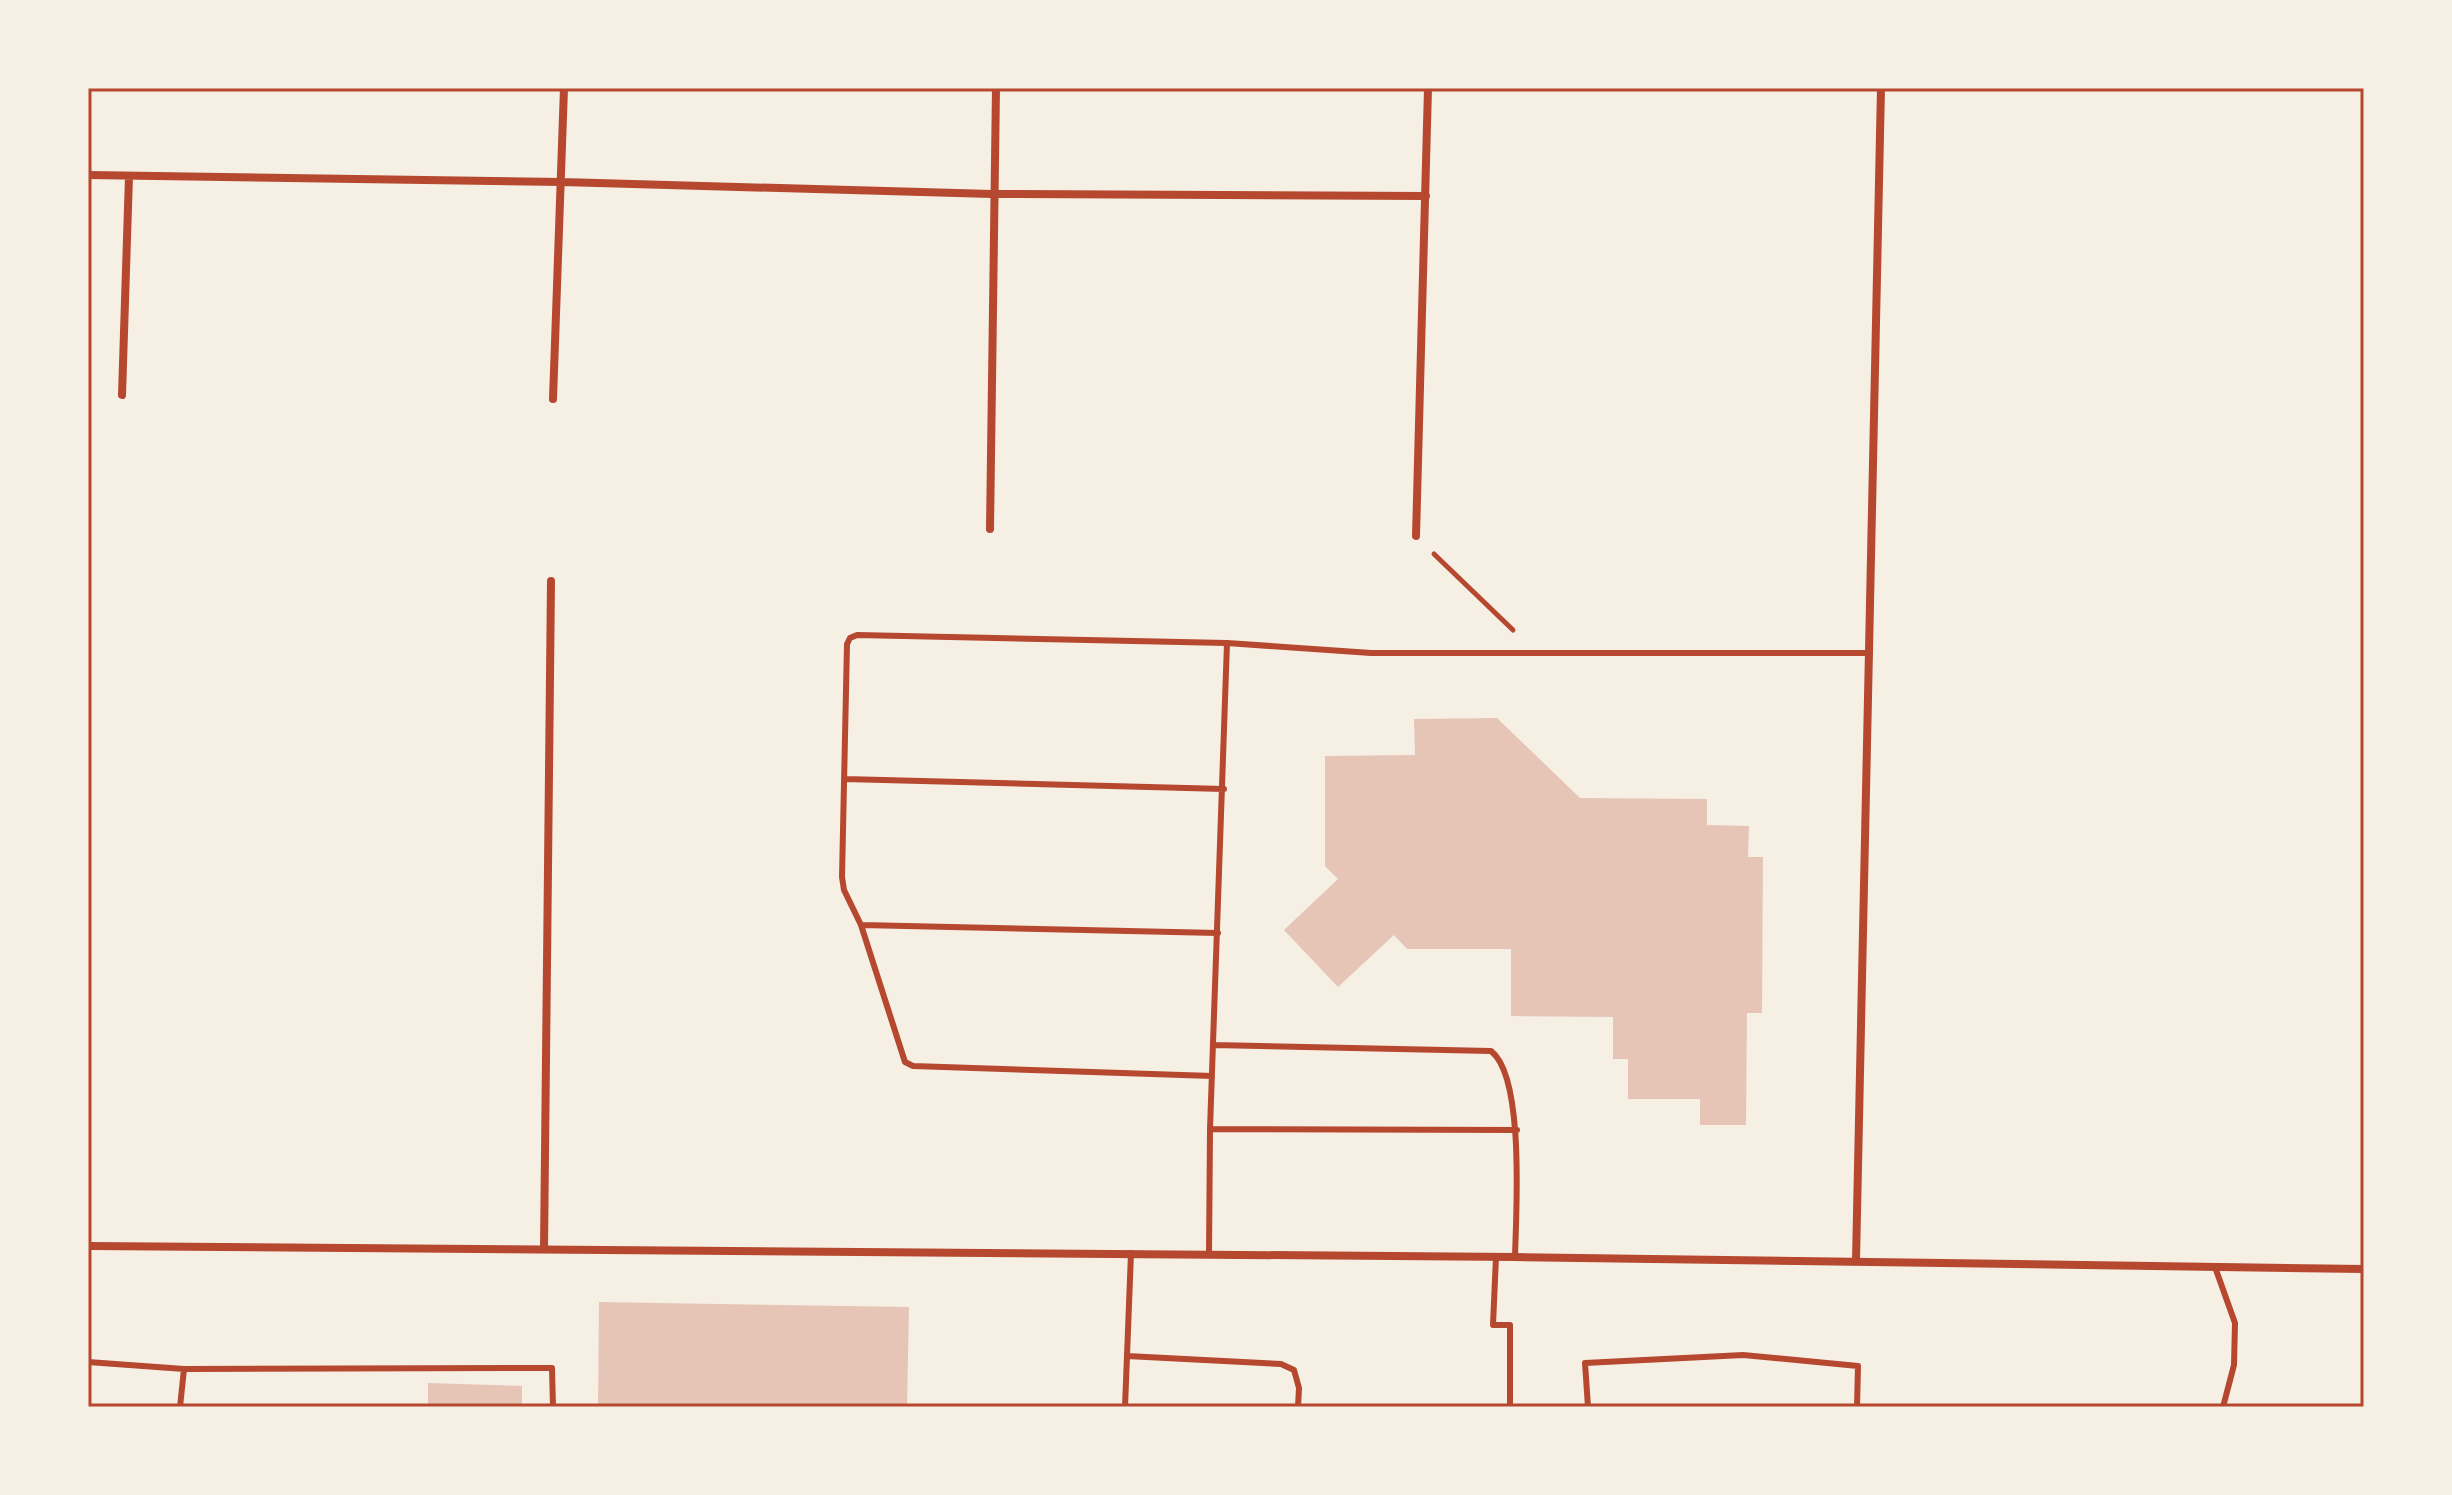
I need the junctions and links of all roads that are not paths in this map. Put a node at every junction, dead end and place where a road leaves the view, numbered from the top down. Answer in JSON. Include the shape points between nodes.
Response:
{"nodes":[{"id":1,"x":564,"y":88,"type":"edge"},
{"id":2,"x":996,"y":88,"type":"edge"},
{"id":3,"x":1428,"y":88,"type":"edge"},
{"id":4,"x":1881,"y":88,"type":"edge"},
{"id":5,"x":88,"y":175,"type":"edge"},
{"id":6,"x":129,"y":176,"type":"junction"},
{"id":7,"x":562,"y":182,"type":"junction"},
{"id":8,"x":992,"y":194,"type":"junction"},
{"id":9,"x":1426,"y":196,"type":"junction"},
{"id":10,"x":122,"y":395,"type":"dead end"},
{"id":11,"x":553,"y":399,"type":"dead end"},
{"id":12,"x":990,"y":529,"type":"dead end"},
{"id":13,"x":1416,"y":536,"type":"road end"},
{"id":14,"x":551,"y":581,"type":"dead end"},
{"id":15,"x":1227,"y":643,"type":"junction"},
{"id":16,"x":1870,"y":653,"type":"junction"},
{"id":17,"x":844,"y":779,"type":"junction"},
{"id":18,"x":1224,"y":789,"type":"junction"},
{"id":19,"x":861,"y":925,"type":"junction"},
{"id":20,"x":1218,"y":933,"type":"junction"},
{"id":21,"x":1213,"y":1045,"type":"junction"},
{"id":22,"x":1212,"y":1076,"type":"junction"},
{"id":23,"x":1210,"y":1129,"type":"junction"},
{"id":24,"x":1517,"y":1130,"type":"junction"},
{"id":25,"x":88,"y":1246,"type":"edge"},
{"id":26,"x":544,"y":1249,"type":"junction"},
{"id":27,"x":1131,"y":1253,"type":"junction"},
{"id":28,"x":1209,"y":1254,"type":"junction"},
{"id":29,"x":1496,"y":1257,"type":"junction"},
{"id":30,"x":1515,"y":1257,"type":"junction"},
{"id":31,"x":1856,"y":1260,"type":"junction"},
{"id":32,"x":2215,"y":1267,"type":"junction"},
{"id":33,"x":2364,"y":1269,"type":"edge"},
{"id":34,"x":1127,"y":1356,"type":"junction"},
{"id":35,"x":88,"y":1362,"type":"edge"},
{"id":36,"x":184,"y":1369,"type":"junction"},
{"id":37,"x":180,"y":1407,"type":"edge"},
{"id":38,"x":553,"y":1407,"type":"edge"},
{"id":39,"x":1125,"y":1407,"type":"edge"},
{"id":40,"x":1298,"y":1407,"type":"edge"},
{"id":41,"x":1510,"y":1407,"type":"edge"},
{"id":42,"x":1588,"y":1407,"type":"edge"},
{"id":43,"x":1857,"y":1407,"type":"edge"},
{"id":44,"x":2223,"y":1407,"type":"edge"}],
"edges":[{"from":1,"to":7,"type":"street"},
{"from":2,"to":8,"type":"street"},
{"from":3,"to":9,"type":"street"},
{"from":4,"to":16,"type":"street"},
{"from":5,"to":6,"type":"street"},
{"from":6,"to":7,"type":"street"},
{"from":6,"to":10,"type":"street"},
{"from":7,"to":8,"type":"street"},
{"from":7,"to":11,"type":"street"},
{"from":8,"to":9,"type":"street"},
{"from":8,"to":12,"type":"street"},
{"from":9,"to":13,"type":"street"},
{"from":14,"to":26,"type":"street"},
{"from":15,"to":16,"type":"lane","via":[[1371,653]]},
{"from":15,"to":17,"type":"lane","via":[[857,635],[847,644]]},
{"from":15,"to":18,"type":"lane"},
{"from":16,"to":31,"type":"street"},
{"from":17,"to":18,"type":"lane"},
{"from":17,"to":19,"type":"lane","via":[[842,877]]},
{"from":18,"to":20,"type":"lane"},
{"from":19,"to":20,"type":"lane"},
{"from":19,"to":22,"type":"lane","via":[[901,1054],[913,1066]]},
{"from":20,"to":21,"type":"lane"},
{"from":21,"to":22,"type":"lane"},
{"from":21,"to":24,"type":"lane","via":[[1491,1051],[1502,1064]]},
{"from":22,"to":23,"type":"lane"},
{"from":23,"to":24,"type":"lane"},
{"from":23,"to":28,"type":"lane"},
{"from":24,"to":30,"type":"lane"},
{"from":25,"to":26,"type":"street"},
{"from":26,"to":27,"type":"street"},
{"from":27,"to":28,"type":"street"},
{"from":27,"to":34,"type":"lane"},
{"from":28,"to":29,"type":"street"},
{"from":29,"to":30,"type":"street"},
{"from":29,"to":41,"type":"lane","via":[[1493,1325],[1510,1325]]},
{"from":30,"to":31,"type":"street"},
{"from":31,"to":32,"type":"street"},
{"from":32,"to":33,"type":"street"},
{"from":32,"to":44,"type":"lane","via":[[2235,1323],[2234,1365]]},
{"from":34,"to":39,"type":"lane"},
{"from":34,"to":40,"type":"lane","via":[[1281,1364],[1294,1370]]},
{"from":35,"to":36,"type":"lane"},
{"from":36,"to":37,"type":"lane"},
{"from":36,"to":38,"type":"lane","via":[[552,1368]]},
{"from":42,"to":43,"type":"lane","via":[[1585,1363],[1743,1355],[1858,1366]]}]}
